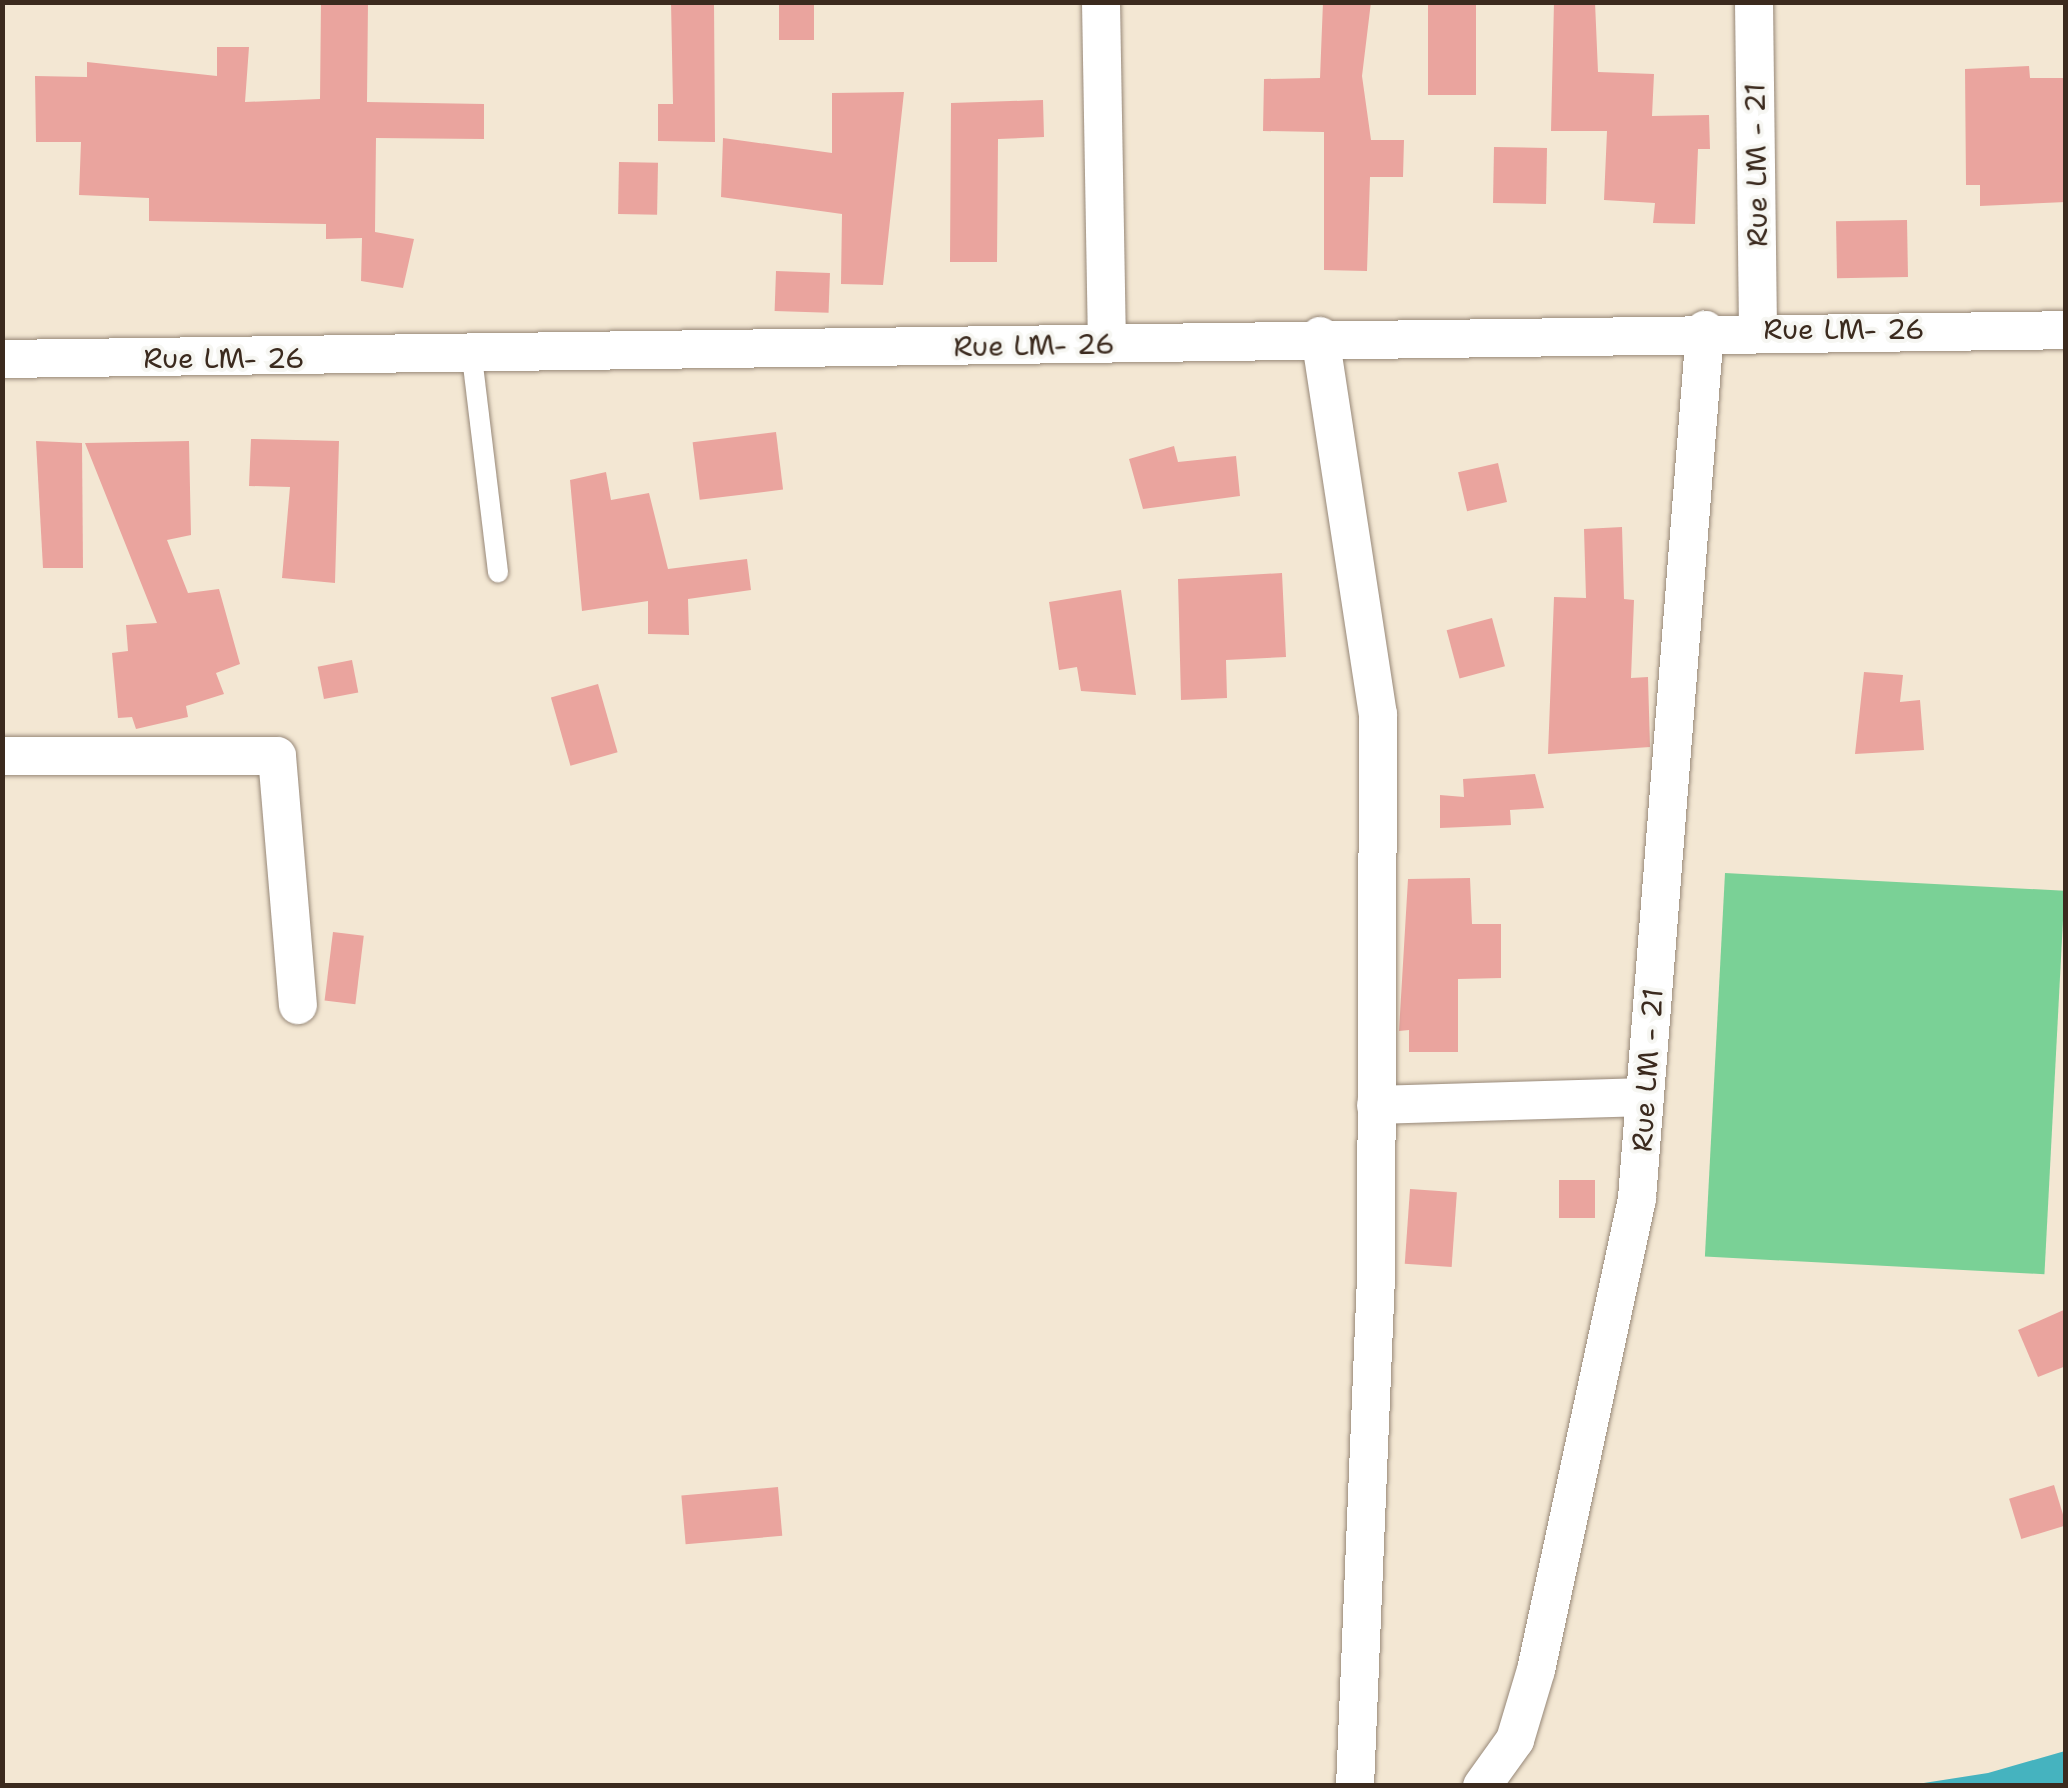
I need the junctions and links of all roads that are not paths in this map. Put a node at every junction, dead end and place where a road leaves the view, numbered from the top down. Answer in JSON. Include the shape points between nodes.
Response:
{"nodes":[{"id":1,"x":1100,"y":2,"type":"edge"},
{"id":2,"x":1754,"y":2,"type":"edge"},
{"id":3,"x":1758,"y":328,"type":"junction"},
{"id":4,"x":1705,"y":330,"type":"junction"},
{"id":5,"x":2066,"y":330,"type":"edge"},
{"id":6,"x":1320,"y":336,"type":"junction"},
{"id":7,"x":1107,"y":344,"type":"junction"},
{"id":8,"x":472,"y":356,"type":"junction"},
{"id":9,"x":2,"y":359,"type":"edge"},
{"id":10,"x":498,"y":572,"type":"dead end"},
{"id":11,"x":2,"y":756,"type":"edge"},
{"id":12,"x":298,"y":1005,"type":"dead end"},
{"id":13,"x":1645,"y":1097,"type":"junction"},
{"id":14,"x":1376,"y":1105,"type":"junction"},
{"id":15,"x":1495,"y":1782,"type":"edge"},
{"id":16,"x":1355,"y":1786,"type":"edge"}],
"edges":[{"from":1,"to":7,"type":"street"},
{"from":2,"to":3,"type":"street","name":"Rue LM - 21"},
{"from":3,"to":4,"type":"street","name":"Rue LM- 26"},
{"from":3,"to":5,"type":"street","name":"Rue LM- 26"},
{"from":4,"to":6,"type":"street","name":"Rue LM- 26"},
{"from":4,"to":13,"type":"street","name":"Rue LM - 21"},
{"from":6,"to":7,"type":"street","name":"Rue LM- 26"},
{"from":6,"to":14,"type":"street","via":[[1378,714]]},
{"from":7,"to":8,"type":"street","name":"Rue LM- 26"},
{"from":8,"to":9,"type":"street","name":"Rue LM- 26"},
{"from":8,"to":10,"type":"lane"},
{"from":11,"to":12,"type":"street","via":[[277,756]]},
{"from":13,"to":14,"type":"street"},
{"from":13,"to":15,"type":"street","name":"Rue LM - 21","via":[[1638,1198],[1580,1492],[1515,1740]]},
{"from":14,"to":16,"type":"street"}]}
